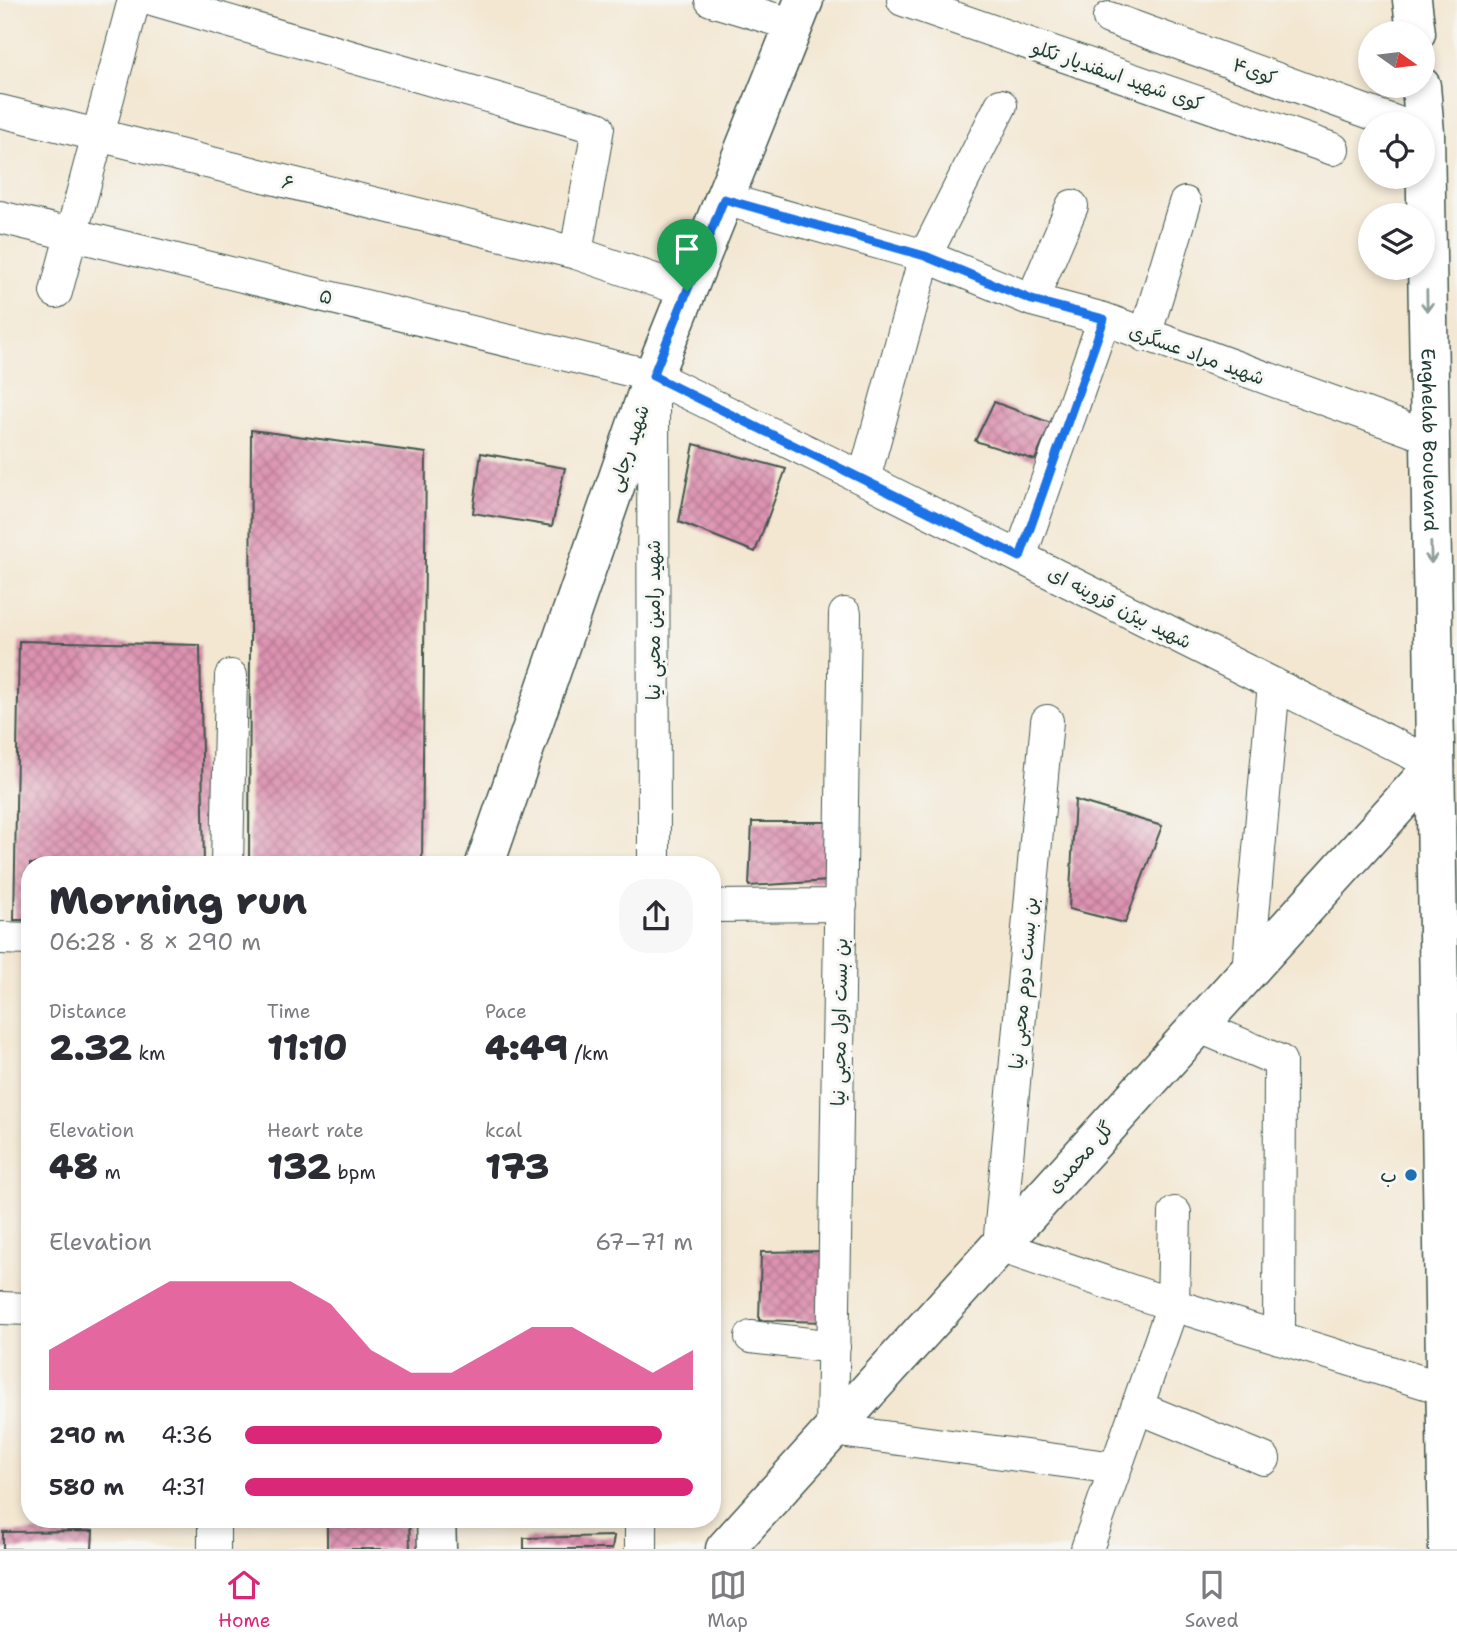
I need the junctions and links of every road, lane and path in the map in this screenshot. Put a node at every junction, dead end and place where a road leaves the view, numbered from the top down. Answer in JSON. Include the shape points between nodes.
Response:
{"nodes":[{"id":1,"x":134,"y":0,"type":"edge"},
{"id":2,"x":155,"y":0,"type":"edge"},
{"id":3,"x":711,"y":0,"type":"edge"},
{"id":4,"x":903,"y":0,"type":"edge"},
{"id":5,"x":799,"y":12,"type":"edge"},
{"id":6,"x":1109,"y":18,"type":"dead end"},
{"id":7,"x":1001,"y":105,"type":"dead end"},
{"id":8,"x":0,"y":111,"type":"edge"},
{"id":9,"x":1367,"y":112,"type":"edge"},
{"id":10,"x":98,"y":135,"type":"junction"},
{"id":11,"x":1334,"y":149,"type":"dead end"},
{"id":12,"x":1418,"y":189,"type":"edge"},
{"id":13,"x":724,"y":199,"type":"junction"},
{"id":14,"x":1185,"y":203,"type":"dead end"},
{"id":15,"x":1072,"y":206,"type":"dead end"},
{"id":16,"x":0,"y":217,"type":"edge"},
{"id":17,"x":70,"y":234,"type":"junction"},
{"id":18,"x":576,"y":253,"type":"junction"},
{"id":19,"x":925,"y":256,"type":"junction"},
{"id":20,"x":687,"y":291,"type":"junction"},
{"id":21,"x":56,"y":292,"type":"dead end"},
{"id":22,"x":1032,"y":300,"type":"junction"},
{"id":23,"x":1104,"y":319,"type":"junction"},
{"id":24,"x":1145,"y":336,"type":"junction"},
{"id":25,"x":653,"y":376,"type":"junction"},
{"id":26,"x":1429,"y":437,"type":"junction"},
{"id":27,"x":864,"y":479,"type":"junction"},
{"id":28,"x":1020,"y":557,"type":"junction"},
{"id":29,"x":845,"y":614,"type":"dead end"},
{"id":30,"x":230,"y":677,"type":"dead end"},
{"id":31,"x":1273,"y":684,"type":"junction"},
{"id":32,"x":1047,"y":721,"type":"dead end"},
{"id":33,"x":1435,"y":765,"type":"junction"},
{"id":34,"x":227,"y":856,"type":"edge"},
{"id":35,"x":488,"y":856,"type":"edge"},
{"id":36,"x":654,"y":856,"type":"edge"},
{"id":37,"x":841,"y":905,"type":"junction"},
{"id":38,"x":721,"y":906,"type":"edge"},
{"id":39,"x":0,"y":938,"type":"edge"},
{"id":40,"x":21,"y":939,"type":"edge"},
{"id":41,"x":1248,"y":971,"type":"junction"},
{"id":42,"x":1198,"y":1026,"type":"junction"},
{"id":43,"x":1175,"y":1213,"type":"dead end"},
{"id":44,"x":999,"y":1246,"type":"junction"},
{"id":45,"x":1173,"y":1306,"type":"junction"},
{"id":46,"x":0,"y":1308,"type":"edge"},
{"id":47,"x":21,"y":1309,"type":"edge"},
{"id":48,"x":751,"y":1337,"type":"dead end"},
{"id":49,"x":1279,"y":1338,"type":"junction"},
{"id":50,"x":834,"y":1347,"type":"junction"},
{"id":51,"x":1445,"y":1389,"type":"junction"},
{"id":52,"x":1137,"y":1407,"type":"junction"},
{"id":53,"x":832,"y":1430,"type":"junction"},
{"id":54,"x":1264,"y":1459,"type":"dead end"},
{"id":55,"x":1115,"y":1468,"type":"junction"},
{"id":56,"x":214,"y":1528,"type":"edge"},
{"id":57,"x":436,"y":1528,"type":"edge"},
{"id":58,"x":641,"y":1528,"type":"edge"},
{"id":59,"x":214,"y":1549,"type":"edge"},
{"id":60,"x":437,"y":1549,"type":"edge"},
{"id":61,"x":641,"y":1549,"type":"edge"},
{"id":62,"x":725,"y":1549,"type":"edge"},
{"id":63,"x":1087,"y":1549,"type":"edge"},
{"id":64,"x":1448,"y":1549,"type":"edge"}],
"edges":[{"from":1,"to":10,"type":"street"},
{"from":2,"to":18,"type":"street","via":[[598,128]]},
{"from":3,"to":5,"type":"street"},
{"from":4,"to":11,"type":"street","name":"کوی شهید اسفندیار تکلو"},
{"from":5,"to":13,"type":"street","name":"شهید رجایی"},
{"from":6,"to":9,"type":"street","name":"کوی۴"},
{"from":7,"to":19,"type":"street"},
{"from":8,"to":10,"type":"street","name":"۶"},
{"from":10,"to":17,"type":"street"},
{"from":10,"to":18,"type":"street","name":"۶"},
{"from":12,"to":26,"type":"street","name":"Enghelab Boulevard","one_way":true},
{"from":13,"to":19,"type":"street","name":"شهید مراد عسگری"},
{"from":13,"to":20,"type":"street","name":"شهید رجایی"},
{"from":14,"to":24,"type":"street"},
{"from":15,"to":22,"type":"street"},
{"from":16,"to":17,"type":"street","name":"۵"},
{"from":17,"to":21,"type":"street"},
{"from":17,"to":25,"type":"street","name":"۵"},
{"from":18,"to":20,"type":"street","name":"۶"},
{"from":19,"to":22,"type":"street","name":"شهید مراد عسگری"},
{"from":19,"to":27,"type":"street"},
{"from":20,"to":25,"type":"street","name":"شهید رجایی"},
{"from":22,"to":23,"type":"street","name":"شهید مراد عسگری"},
{"from":23,"to":24,"type":"street","name":"شهید مراد عسگری"},
{"from":23,"to":28,"type":"street"},
{"from":24,"to":26,"type":"street","name":"شهید مراد عسگری"},
{"from":25,"to":27,"type":"street","name":"شهید بیژن قزوینه ای"},
{"from":25,"to":35,"type":"street","name":"شهید رجایی"},
{"from":25,"to":36,"type":"street","name":"شهید رامین محبی نیا"},
{"from":26,"to":33,"type":"street","name":"Enghelab Boulevard","one_way":true},
{"from":27,"to":28,"type":"street","name":"شهید بیژن قزوینه ای"},
{"from":28,"to":31,"type":"street","name":"شهید بیژن قزوینه ای"},
{"from":29,"to":37,"type":"street","name":"بن بست اول محبی نیا"},
{"from":30,"to":34,"type":"street"},
{"from":31,"to":33,"type":"street","name":"شهید بیژن قزوینه ای"},
{"from":31,"to":41,"type":"street"},
{"from":32,"to":44,"type":"street","name":"بن بست دوم محبی نیا"},
{"from":33,"to":41,"type":"street","name":"گل محمدی"},
{"from":33,"to":51,"type":"street","name":"Enghelab Boulevard"},
{"from":37,"to":38,"type":"street"},
{"from":37,"to":50,"type":"street","name":"بن بست اول محبی نیا"},
{"from":39,"to":40,"type":"street"},
{"from":41,"to":42,"type":"street","name":"گل محمدی"},
{"from":42,"to":44,"type":"street","name":"گل محمدی"},
{"from":42,"to":49,"type":"street","via":[[1280,1061]]},
{"from":43,"to":45,"type":"street"},
{"from":44,"to":45,"type":"street"},
{"from":44,"to":53,"type":"street","name":"گل محمدی"},
{"from":45,"to":49,"type":"street"},
{"from":45,"to":52,"type":"street"},
{"from":46,"to":47,"type":"street"},
{"from":48,"to":50,"type":"street"},
{"from":49,"to":51,"type":"street"},
{"from":50,"to":53,"type":"street","name":"بن بست اول محبی نیا"},
{"from":51,"to":64,"type":"street","name":"Enghelab Boulevard"},
{"from":52,"to":54,"type":"street"},
{"from":52,"to":55,"type":"street"},
{"from":53,"to":55,"type":"street"},
{"from":53,"to":62,"type":"street","name":"گل محمدی"},
{"from":55,"to":63,"type":"street"},
{"from":56,"to":59,"type":"street"},
{"from":57,"to":60,"type":"street"},
{"from":58,"to":61,"type":"street"}]}
